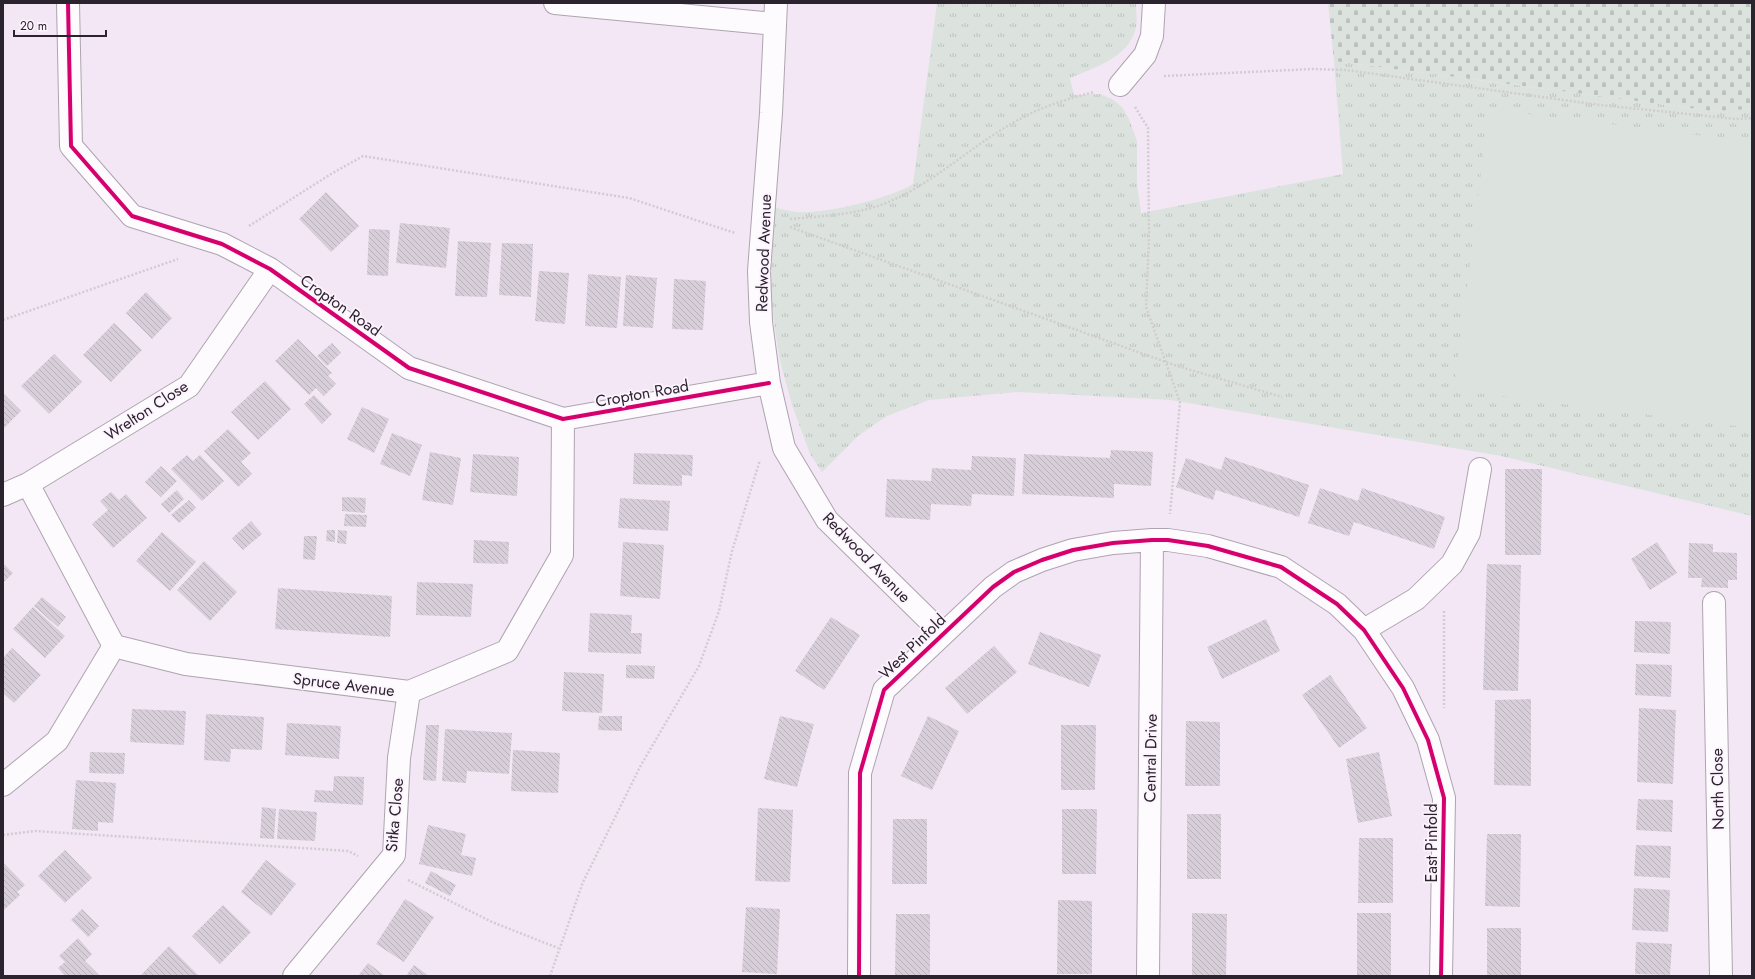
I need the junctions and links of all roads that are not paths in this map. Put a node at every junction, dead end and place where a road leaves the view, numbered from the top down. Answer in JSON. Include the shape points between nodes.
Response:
{"nodes":[{"id":1,"x":68,"y":3,"type":"edge"},
{"id":2,"x":555,"y":3,"type":"edge"},
{"id":3,"x":1154,"y":3,"type":"edge"},
{"id":4,"x":776,"y":13,"type":"edge"},
{"id":5,"x":1120,"y":85,"type":"road end"},
{"id":6,"x":270,"y":269,"type":"junction"},
{"id":7,"x":769,"y":383,"type":"junction"},
{"id":8,"x":563,"y":419,"type":"junction"},
{"id":9,"x":1480,"y":469,"type":"dead end"},
{"id":10,"x":28,"y":484,"type":"junction"},
{"id":11,"x":3,"y":495,"type":"edge"},
{"id":12,"x":1160,"y":540,"type":"junction"},
{"id":13,"x":1714,"y":603,"type":"dead end"},
{"id":14,"x":1364,"y":630,"type":"junction"},
{"id":15,"x":942,"y":633,"type":"junction"},
{"id":16,"x":114,"y":646,"type":"junction"},
{"id":17,"x":409,"y":692,"type":"junction"},
{"id":18,"x":3,"y":785,"type":"edge"},
{"id":19,"x":294,"y":976,"type":"edge"},
{"id":20,"x":859,"y":976,"type":"edge"},
{"id":21,"x":1148,"y":976,"type":"edge"},
{"id":22,"x":1441,"y":976,"type":"edge"},
{"id":23,"x":1721,"y":976,"type":"edge"}],
"edges":[{"from":1,"to":6,"type":"street","name":"Cropton Road","via":[[71,146],[132,216],[222,244]]},
{"from":2,"to":4,"type":"street"},
{"from":3,"to":5,"type":"street","via":[[1152,36],[1145,55]]},
{"from":4,"to":7,"type":"street","name":"Redwood Avenue","via":[[759,271],[761,322]]},
{"from":6,"to":8,"type":"street","name":"Cropton Road","via":[[409,368]]},
{"from":6,"to":10,"type":"street","name":"Wrelton Close","via":[[189,386]]},
{"from":7,"to":8,"type":"street","name":"Cropton Road"},
{"from":7,"to":15,"type":"street","name":"Redwood Avenue","via":[[784,448],[827,520]]},
{"from":8,"to":17,"type":"street","name":"Spruce Avenue","via":[[562,555],[507,651]]},
{"from":9,"to":14,"type":"street","via":[[1469,534],[1452,564],[1416,600]]},
{"from":10,"to":11,"type":"street","name":"Wrelton Close"},
{"from":10,"to":16,"type":"street"},
{"from":12,"to":14,"type":"street","name":"East Pinfold","via":[[1208,546],[1281,567],[1337,604]]},
{"from":12,"to":15,"type":"street","name":"West Pinfold","via":[[1113,543],[1073,550],[1042,560],[1014,572],[993,587]]},
{"from":12,"to":21,"type":"street","name":"Central Drive"},
{"from":13,"to":23,"type":"street","name":"North Close"},
{"from":14,"to":22,"type":"street","name":"East Pinfold","via":[[1403,688],[1425,734],[1444,798]]},
{"from":15,"to":20,"type":"street","name":"West Pinfold","via":[[884,690],[860,774]]},
{"from":16,"to":17,"type":"street","name":"Spruce Avenue","via":[[186,664]]},
{"from":16,"to":18,"type":"street","via":[[57,741]]},
{"from":17,"to":19,"type":"street","name":"Sitka Close","via":[[399,758],[394,855]]}]}
